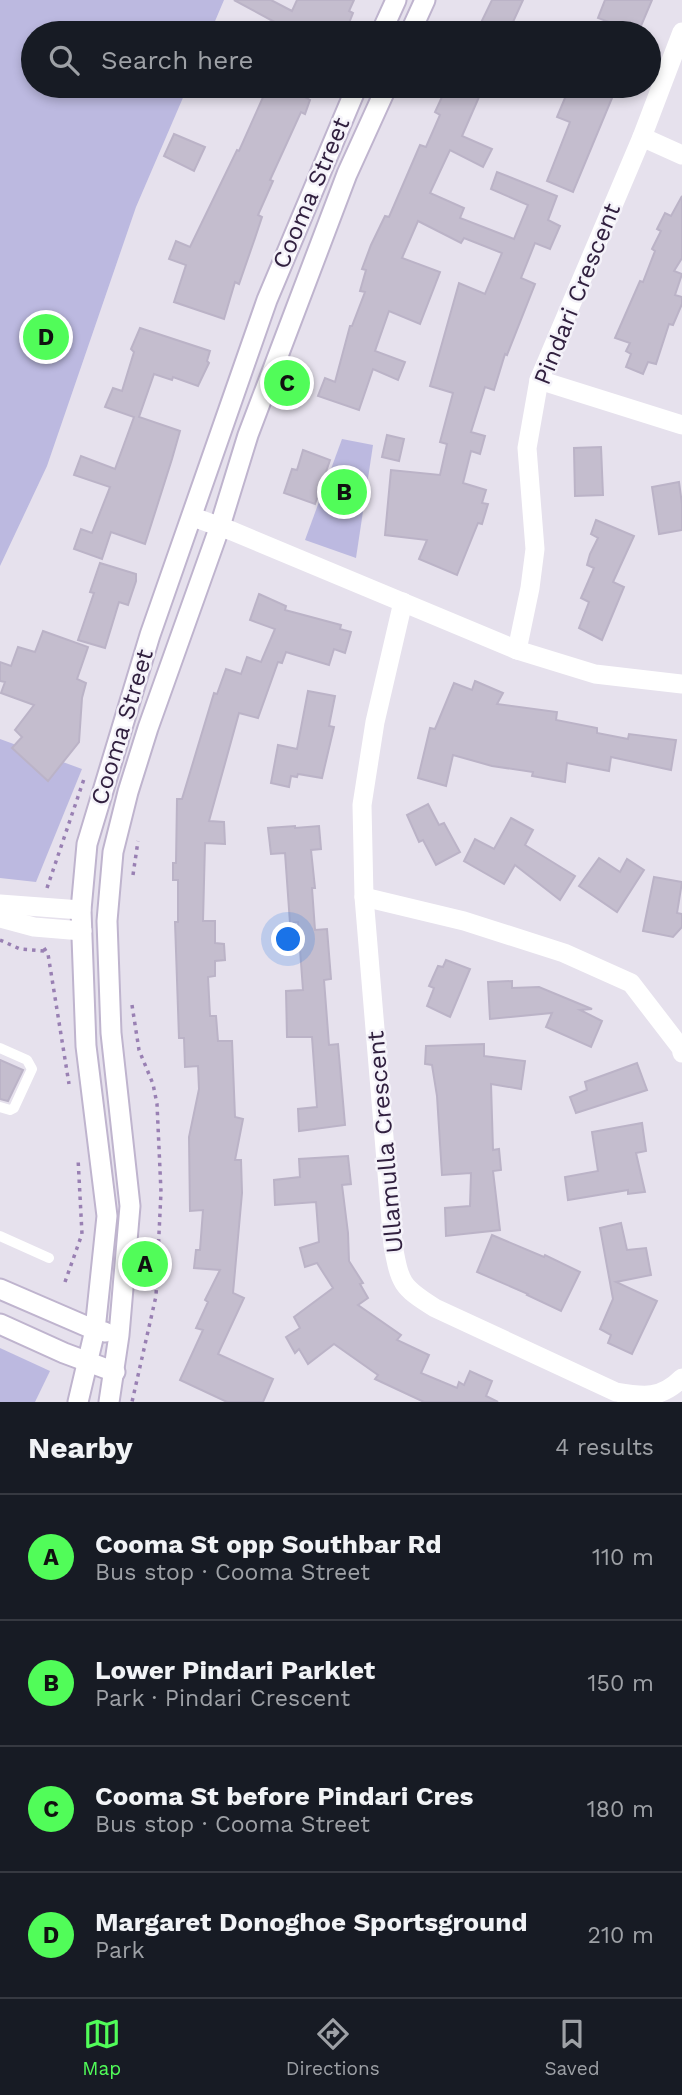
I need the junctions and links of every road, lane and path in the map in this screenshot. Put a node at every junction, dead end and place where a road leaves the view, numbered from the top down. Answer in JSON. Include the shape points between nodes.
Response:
{"nodes":[{"id":1,"x":396,"y":0,"type":"edge"},
{"id":2,"x":425,"y":0,"type":"edge"},
{"id":3,"x":386,"y":21,"type":"edge"},
{"id":4,"x":415,"y":21,"type":"edge"},
{"id":5,"x":682,"y":32,"type":"edge"},
{"id":6,"x":661,"y":87,"type":"edge"},
{"id":7,"x":352,"y":98,"type":"edge"},
{"id":8,"x":381,"y":98,"type":"edge"},
{"id":9,"x":657,"y":98,"type":"edge"},
{"id":10,"x":642,"y":137,"type":"junction"},
{"id":11,"x":682,"y":155,"type":"edge"},
{"id":12,"x":539,"y":380,"type":"junction"},
{"id":13,"x":682,"y":425,"type":"edge"},
{"id":14,"x":193,"y":517,"type":"junction"},
{"id":15,"x":220,"y":526,"type":"junction"},
{"id":16,"x":403,"y":602,"type":"junction"},
{"id":17,"x":517,"y":650,"type":"junction"},
{"id":18,"x":682,"y":684,"type":"edge"},
{"id":19,"x":140,"y":834,"type":"dead end"},
{"id":20,"x":132,"y":882,"type":"dead end"},
{"id":21,"x":364,"y":897,"type":"junction"},
{"id":22,"x":0,"y":904,"type":"edge"},
{"id":23,"x":81,"y":910,"type":"junction"},
{"id":24,"x":0,"y":918,"type":"edge"},
{"id":25,"x":107,"y":921,"type":"junction"},
{"id":26,"x":82,"y":931,"type":"junction"},
{"id":27,"x":0,"y":940,"type":"edge"},
{"id":28,"x":44,"y":951,"type":"dead end"},
{"id":29,"x":131,"y":998,"type":"dead end"},
{"id":30,"x":0,"y":1048,"type":"edge"},
{"id":31,"x":682,"y":1054,"type":"edge"},
{"id":32,"x":0,"y":1107,"type":"edge"},
{"id":33,"x":0,"y":1236,"type":"edge"},
{"id":34,"x":49,"y":1258,"type":"dead end"},
{"id":35,"x":0,"y":1289,"type":"edge"},
{"id":36,"x":0,"y":1324,"type":"edge"},
{"id":37,"x":95,"y":1330,"type":"junction"},
{"id":38,"x":119,"y":1335,"type":"junction"},
{"id":39,"x":88,"y":1362,"type":"junction"},
{"id":40,"x":115,"y":1372,"type":"junction"},
{"id":41,"x":682,"y":1378,"type":"edge"},
{"id":42,"x":78,"y":1402,"type":"edge"},
{"id":43,"x":109,"y":1402,"type":"edge"},
{"id":44,"x":132,"y":1402,"type":"edge"}],
"edges":[{"from":1,"to":3,"type":"main road"},
{"from":2,"to":4,"type":"main road"},
{"from":5,"to":6,"type":"main road","name":"Pindari Crescent"},
{"from":7,"to":14,"type":"main road","name":"Cooma Street","via":[[267,300]]},
{"from":8,"to":15,"type":"main road","name":"Cooma Street","via":[[346,174],[293,313]]},
{"from":9,"to":10,"type":"main road","name":"Pindari Crescent"},
{"from":10,"to":11,"type":"main road"},
{"from":10,"to":12,"type":"main road","name":"Pindari Crescent"},
{"from":12,"to":13,"type":"main road"},
{"from":12,"to":17,"type":"main road","name":"Pindari Crescent","via":[[527,448],[535,549]]},
{"from":14,"to":15,"type":"main road"},
{"from":14,"to":23,"type":"main road","name":"Cooma Street","via":[[150,635],[87,844]]},
{"from":15,"to":16,"type":"main road"},
{"from":15,"to":25,"type":"main road","name":"Cooma Street","via":[[128,792],[113,852]]},
{"from":16,"to":17,"type":"main road"},
{"from":16,"to":21,"type":"main road","name":"Ullamulla Crescent","via":[[375,722],[362,805]]},
{"from":17,"to":18,"type":"main road","via":[[595,674]]},
{"from":19,"to":20,"type":"path"},
{"from":21,"to":31,"type":"main road","via":[[464,921],[564,953],[631,983]]},
{"from":21,"to":41,"type":"main road","name":"Ullamulla Crescent","via":[[393,1245],[401,1282],[435,1308],[616,1392],[655,1395]]},
{"from":22,"to":23,"type":"main road"},
{"from":23,"to":25,"type":"main road"},
{"from":23,"to":26,"type":"main road","name":"Cooma Street"},
{"from":24,"to":26,"type":"main road","via":[[34,927]]},
{"from":25,"to":26,"type":"main road"},
{"from":25,"to":38,"type":"main road","name":"Cooma Street","via":[[111,1033],[130,1206]]},
{"from":26,"to":37,"type":"main road","name":"Cooma Street","via":[[86,1046],[107,1216]]},
{"from":27,"to":28,"type":"path","via":[[20,949]]},
{"from":29,"to":44,"type":"path","via":[[139,1050],[157,1104],[161,1192],[156,1296]]},
{"from":30,"to":32,"type":"lane","via":[[27,1060],[32,1069],[14,1108]]},
{"from":33,"to":34,"type":"lane"},
{"from":35,"to":37,"type":"main road"},
{"from":36,"to":39,"type":"main road"},
{"from":37,"to":38,"type":"main road"},
{"from":37,"to":39,"type":"main road","name":"Cooma Street"},
{"from":38,"to":40,"type":"main road","name":"Cooma Street"},
{"from":39,"to":40,"type":"main road"},
{"from":39,"to":42,"type":"main road","name":"Cooma Street"},
{"from":40,"to":43,"type":"main road","name":"Cooma Street"}]}
